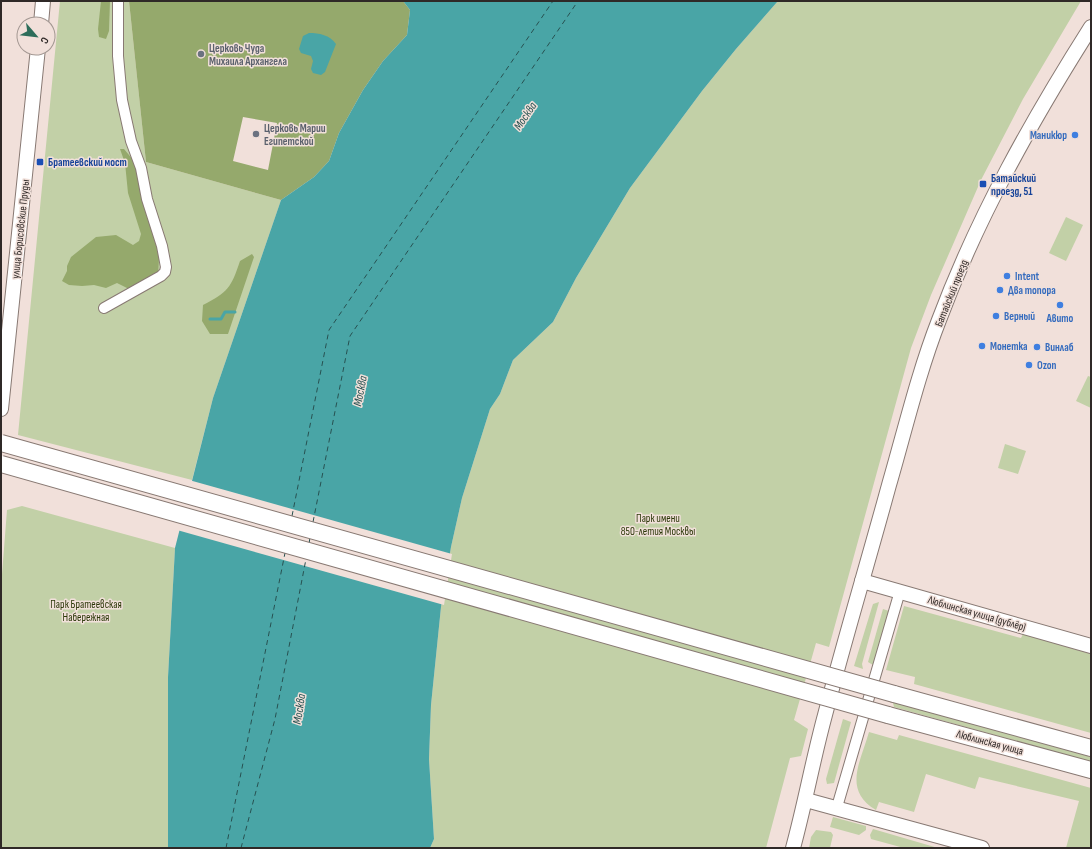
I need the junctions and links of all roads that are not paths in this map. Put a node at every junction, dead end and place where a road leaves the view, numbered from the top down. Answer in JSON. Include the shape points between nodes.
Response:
{"nodes":[{"id":1,"x":43,"y":1,"type":"edge"},
{"id":2,"x":118,"y":1,"type":"edge"},
{"id":3,"x":42,"y":16,"type":"edge"},
{"id":4,"x":1091,"y":26,"type":"edge"},
{"id":5,"x":37,"y":56,"type":"edge"},
{"id":6,"x":104,"y":308,"type":"dead end"},
{"id":7,"x":2,"y":392,"type":"edge"},
{"id":8,"x":1,"y":409,"type":"edge"},
{"id":9,"x":1,"y":442,"type":"edge"},
{"id":10,"x":1,"y":464,"type":"edge"},
{"id":11,"x":862,"y":581,"type":"junction"},
{"id":12,"x":900,"y":591,"type":"junction"},
{"id":13,"x":1091,"y":646,"type":"edge"},
{"id":14,"x":1091,"y":748,"type":"edge"},
{"id":15,"x":1091,"y":770,"type":"edge"},
{"id":16,"x":806,"y":800,"type":"junction"},
{"id":17,"x":838,"y":807,"type":"junction"},
{"id":18,"x":793,"y":848,"type":"edge"},
{"id":19,"x":982,"y":848,"type":"edge"}],
"edges":[{"from":1,"to":3,"type":"main road"},
{"from":2,"to":6,"type":"street","via":[[122,100],[166,267],[161,276]]},
{"from":4,"to":11,"type":"main road","name":"Батайский проезд","via":[[1005,171],[938,321]]},
{"from":5,"to":7,"type":"main road","name":"улица Борисовские Пруды"},
{"from":7,"to":8,"type":"main road","name":"улица Борисовские Пруды"},
{"from":9,"to":14,"type":"main road","name":"Люблинская улица","bridge":true},
{"from":10,"to":15,"type":"main road","name":"Люблинская улица","bridge":true},
{"from":11,"to":12,"type":"main road","name":"Люблинская улица (дублёр)"},
{"from":11,"to":16,"type":"main road","name":"Батайский проезд","via":[[824,717]]},
{"from":12,"to":13,"type":"main road","name":"Люблинская улица (дублёр)"},
{"from":12,"to":17,"type":"street"},
{"from":16,"to":17,"type":"main road"},
{"from":16,"to":18,"type":"main road","name":"Батайский проезд"},
{"from":17,"to":19,"type":"main road"}]}
